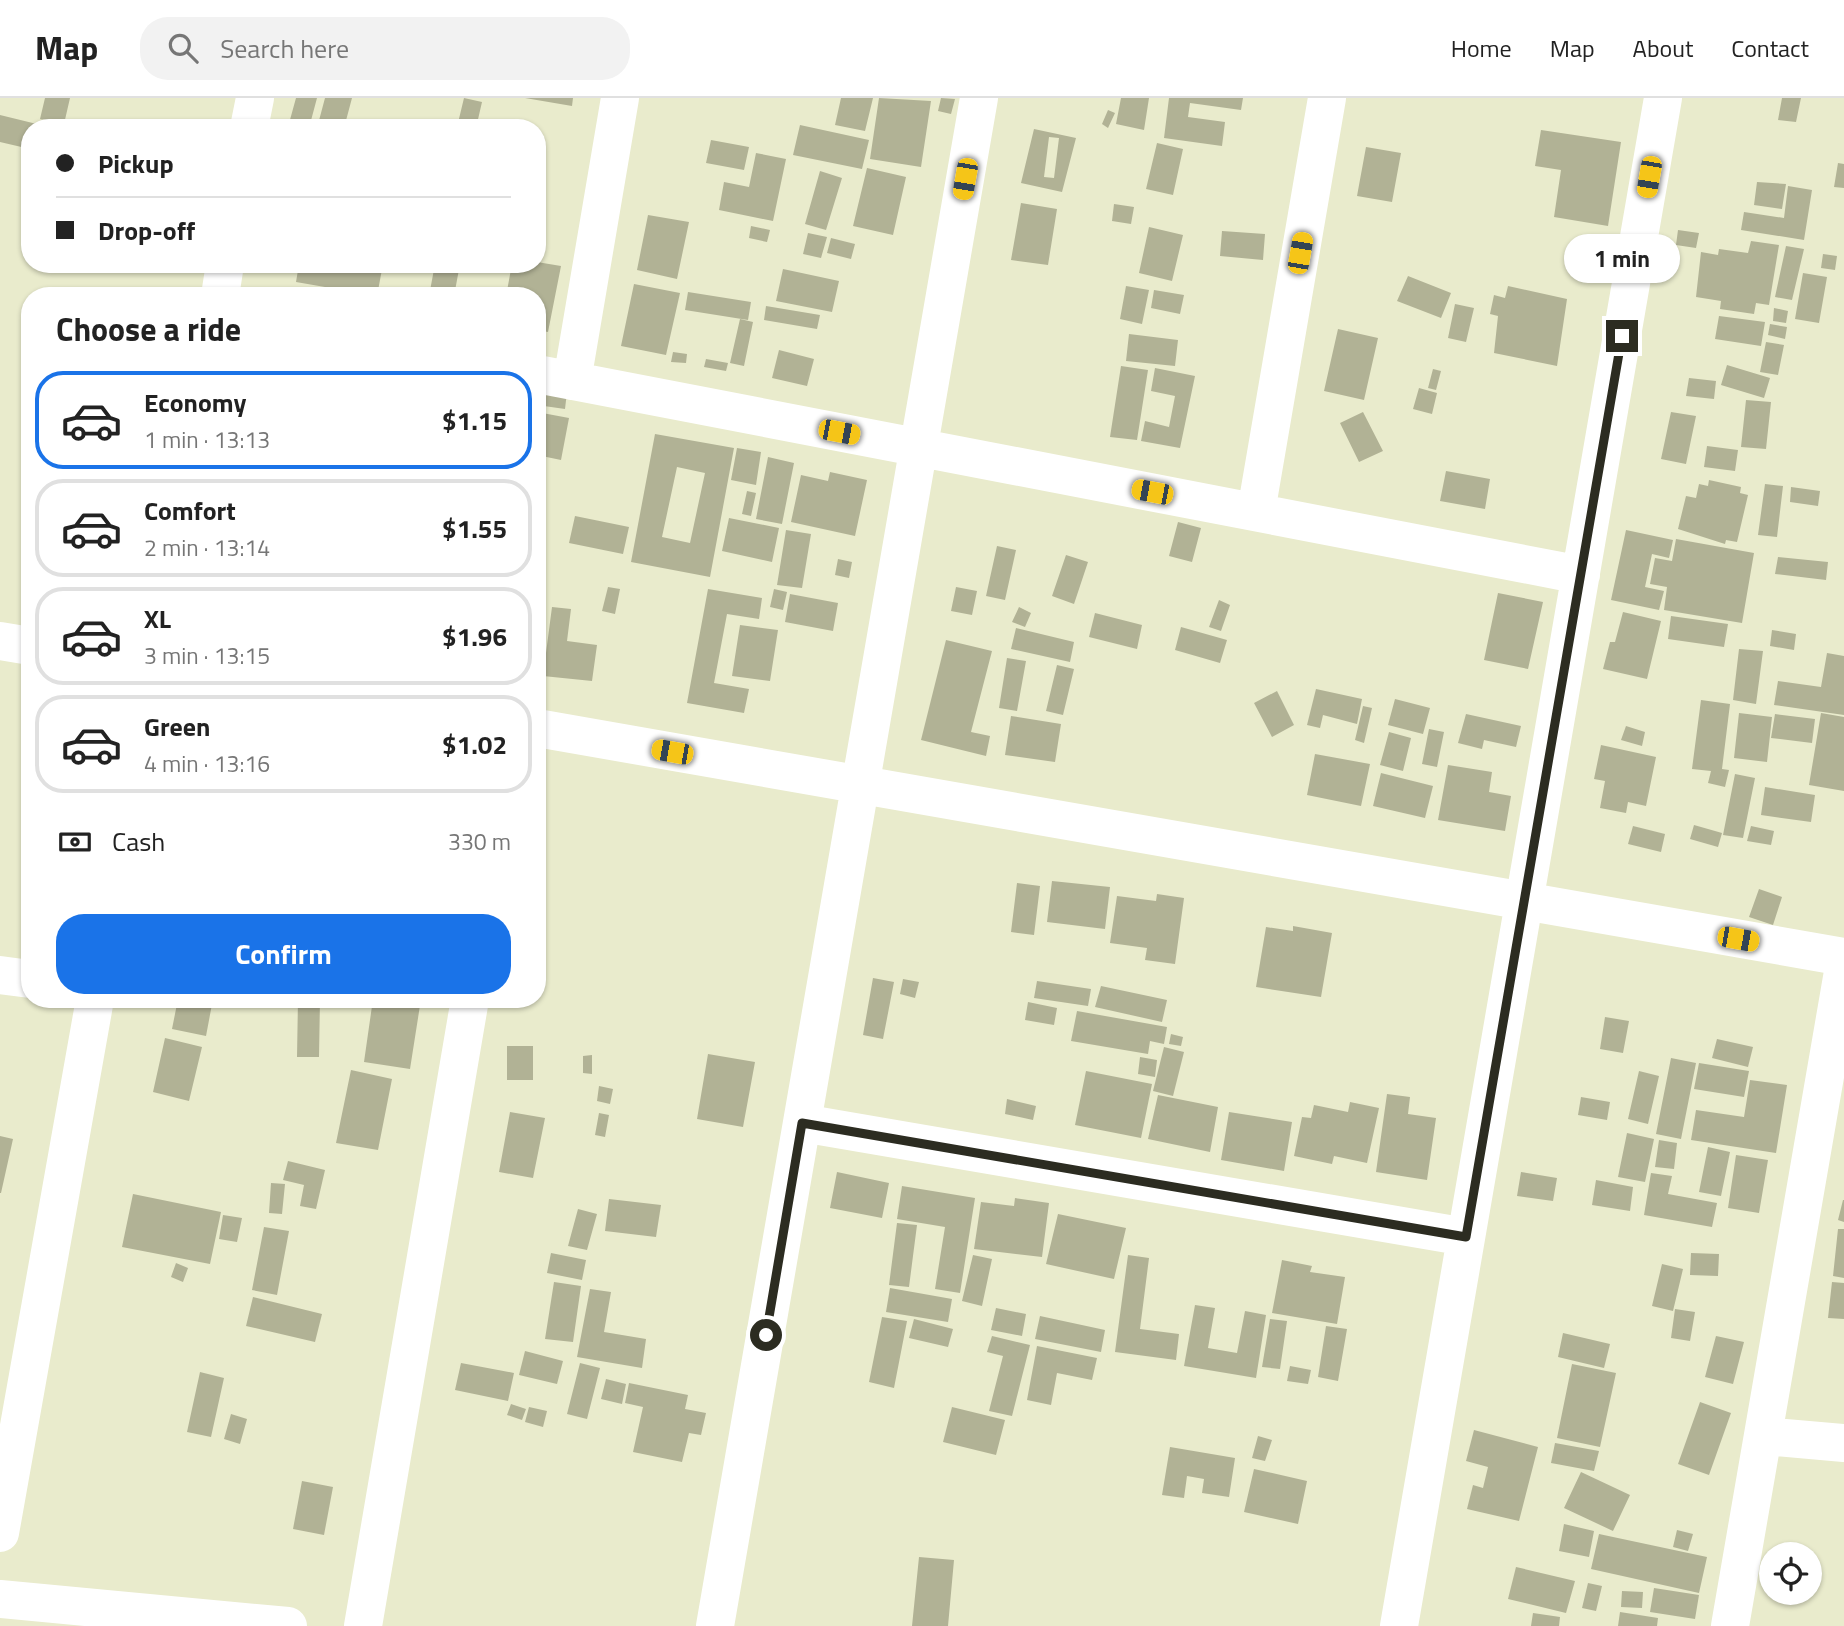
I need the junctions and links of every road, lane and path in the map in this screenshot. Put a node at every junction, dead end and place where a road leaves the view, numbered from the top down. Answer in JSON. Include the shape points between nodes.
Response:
{"nodes":[{"id":1,"x":255,"y":98,"type":"edge"},
{"id":2,"x":620,"y":98,"type":"edge"},
{"id":3,"x":979,"y":98,"type":"edge"},
{"id":4,"x":1327,"y":98,"type":"edge"},
{"id":5,"x":1663,"y":98,"type":"edge"},
{"id":6,"x":251,"y":119,"type":"edge"},
{"id":7,"x":555,"y":378,"type":"edge"},
{"id":8,"x":919,"y":448,"type":"junction"},
{"id":9,"x":1255,"y":512,"type":"junction"},
{"id":10,"x":1581,"y":575,"type":"junction"},
{"id":11,"x":0,"y":641,"type":"edge"},
{"id":12,"x":21,"y":644,"type":"edge"},
{"id":13,"x":546,"y":730,"type":"edge"},
{"id":14,"x":861,"y":785,"type":"junction"},
{"id":15,"x":1524,"y":901,"type":"junction"},
{"id":16,"x":1844,"y":957,"type":"edge"},
{"id":17,"x":1844,"y":966,"type":"edge"},
{"id":18,"x":0,"y":975,"type":"edge"},
{"id":19,"x":21,"y":978,"type":"edge"},
{"id":20,"x":93,"y":1008,"type":"edge"},
{"id":21,"x":468,"y":1008,"type":"edge"},
{"id":22,"x":1832,"y":1106,"type":"edge"},
{"id":23,"x":802,"y":1123,"type":"junction"},
{"id":24,"x":1466,"y":1237,"type":"junction"},
{"id":25,"x":1763,"y":1436,"type":"junction"},
{"id":26,"x":1844,"y":1443,"type":"edge"},
{"id":27,"x":0,"y":1533,"type":"edge"},
{"id":28,"x":0,"y":1599,"type":"edge"},
{"id":29,"x":288,"y":1626,"type":"edge"},
{"id":30,"x":363,"y":1626,"type":"edge"},
{"id":31,"x":715,"y":1626,"type":"edge"},
{"id":32,"x":1399,"y":1626,"type":"edge"},
{"id":33,"x":1730,"y":1626,"type":"edge"}],
"edges":[{"from":1,"to":6,"type":"street"},
{"from":2,"to":7,"type":"street"},
{"from":3,"to":8,"type":"street"},
{"from":4,"to":9,"type":"street"},
{"from":5,"to":10,"type":"street"},
{"from":7,"to":8,"type":"street"},
{"from":8,"to":9,"type":"street"},
{"from":8,"to":14,"type":"street"},
{"from":9,"to":10,"type":"street"},
{"from":10,"to":15,"type":"street"},
{"from":11,"to":12,"type":"street"},
{"from":13,"to":14,"type":"street"},
{"from":14,"to":15,"type":"street"},
{"from":14,"to":23,"type":"street"},
{"from":15,"to":16,"type":"street"},
{"from":15,"to":24,"type":"street"},
{"from":17,"to":22,"type":"street"},
{"from":18,"to":19,"type":"street"},
{"from":20,"to":27,"type":"street"},
{"from":21,"to":30,"type":"street"},
{"from":22,"to":25,"type":"street"},
{"from":23,"to":24,"type":"street"},
{"from":23,"to":31,"type":"street"},
{"from":24,"to":32,"type":"street"},
{"from":25,"to":26,"type":"street"},
{"from":25,"to":33,"type":"street"},
{"from":28,"to":29,"type":"street"}]}
